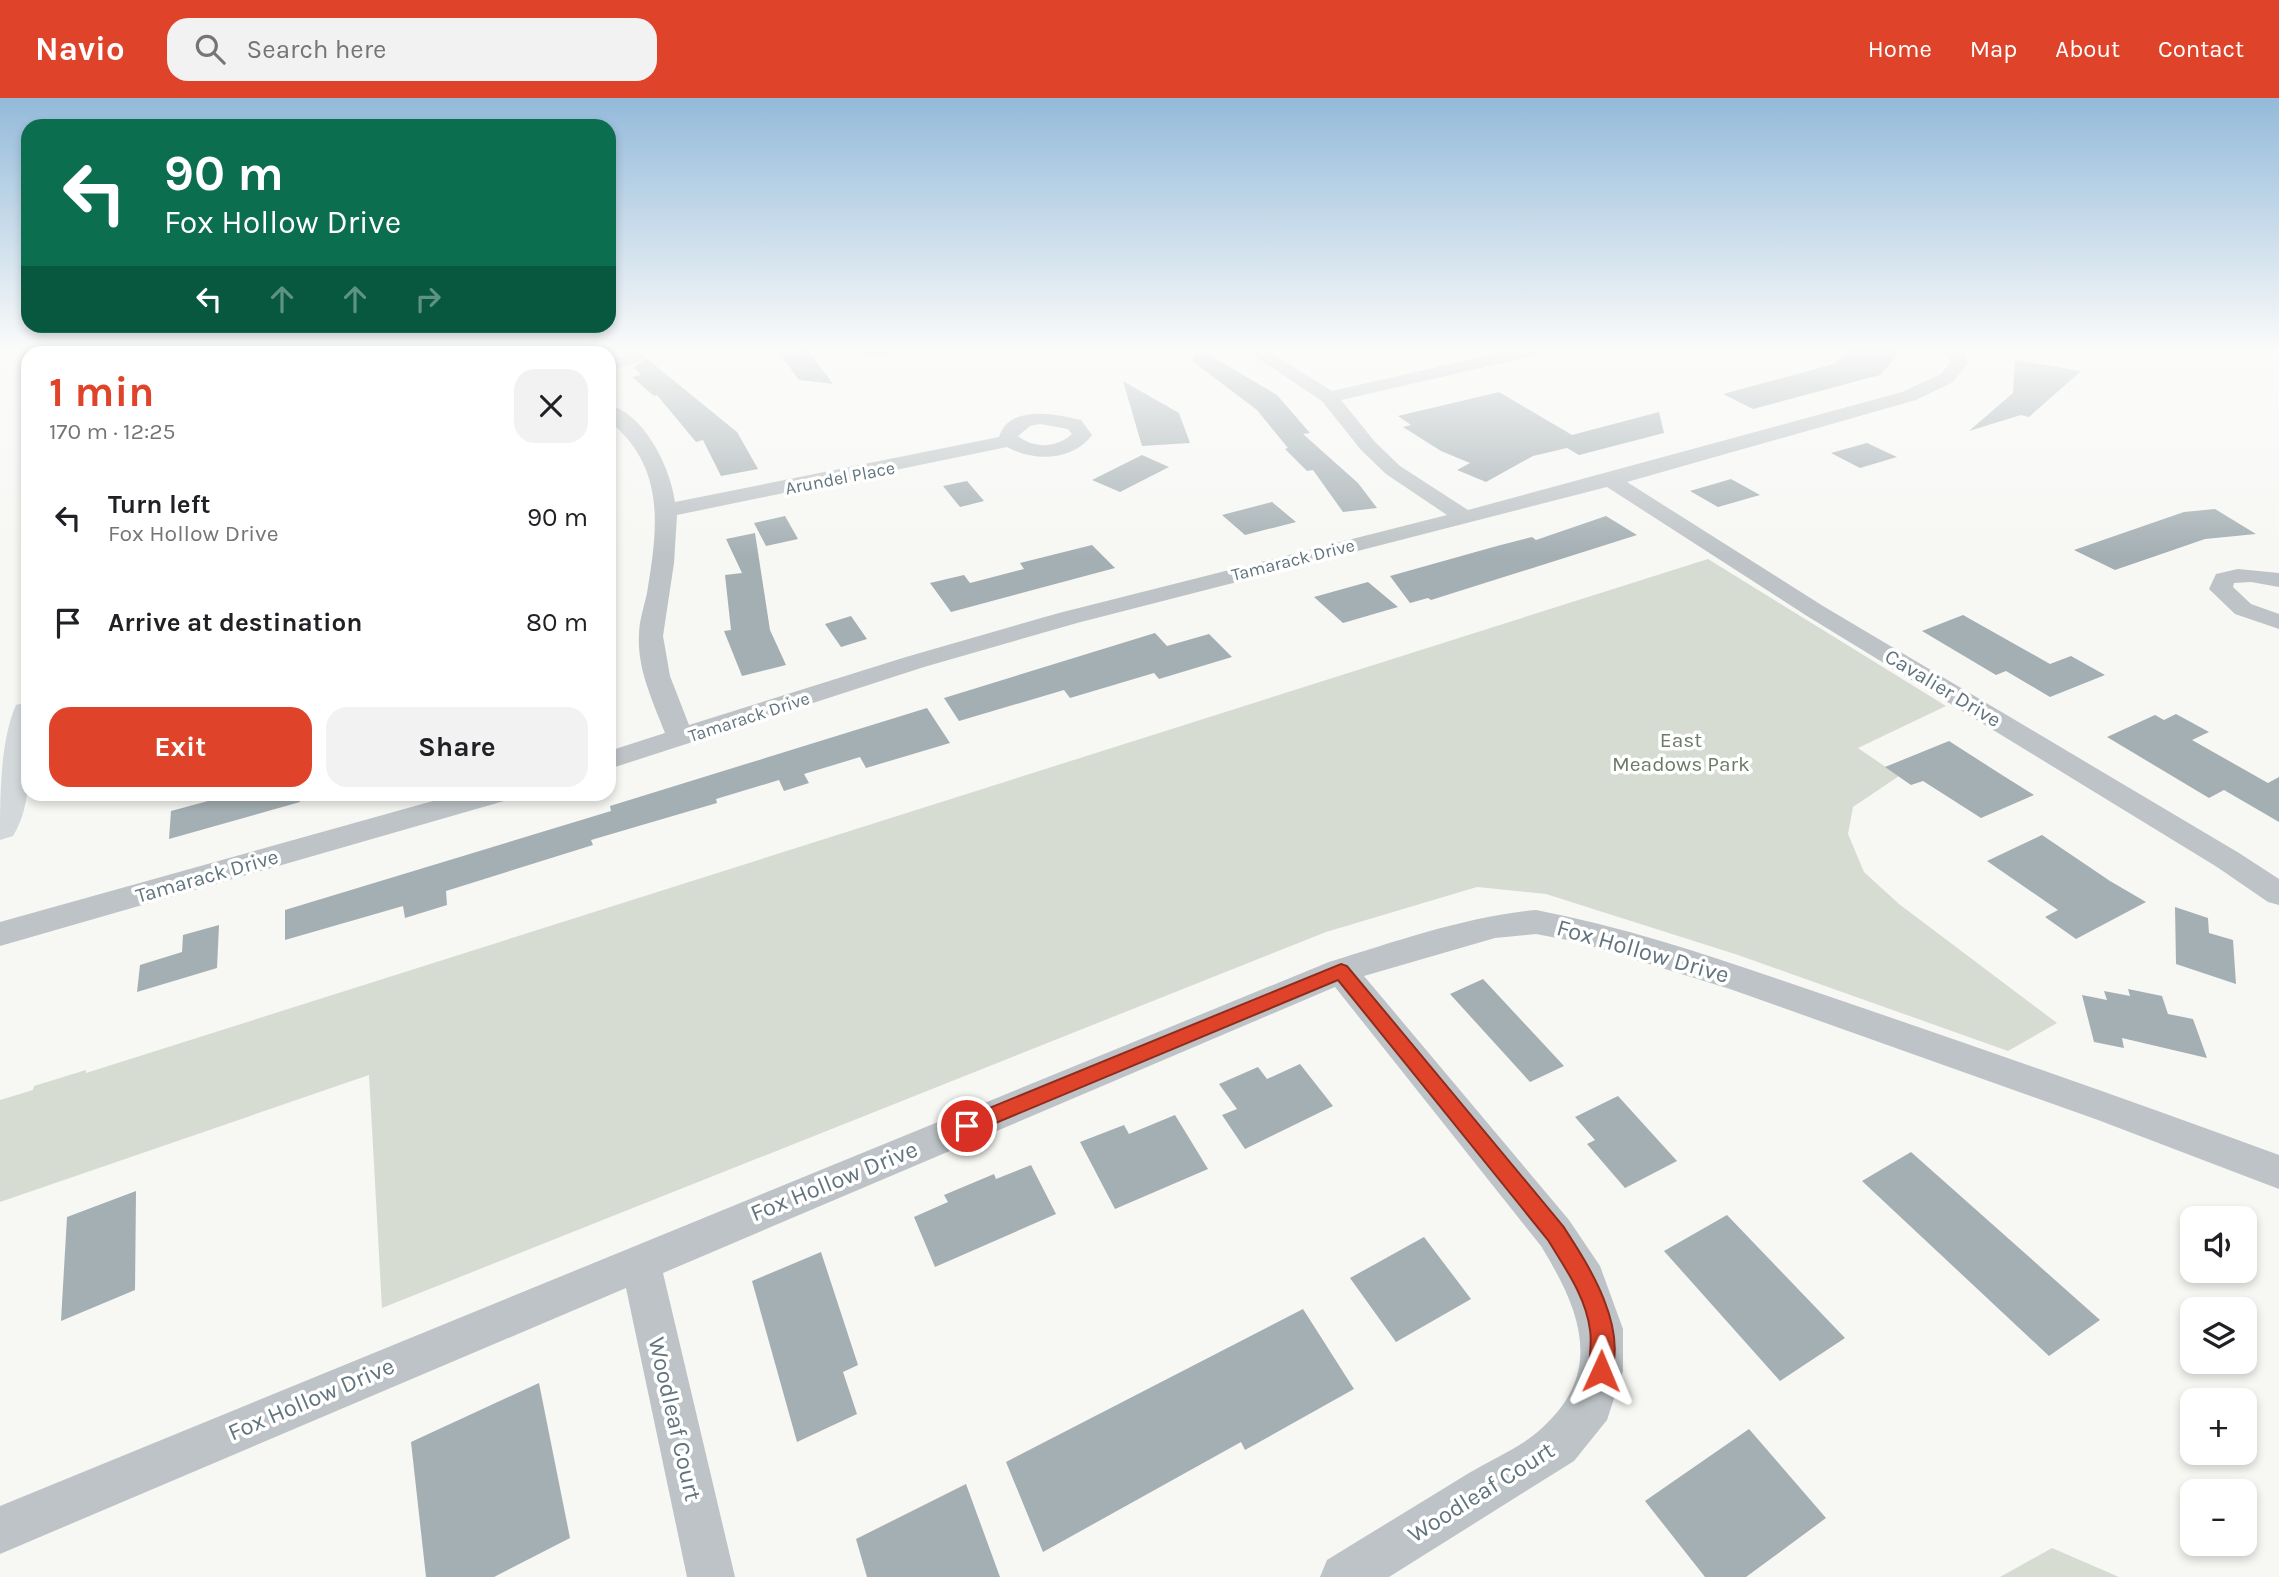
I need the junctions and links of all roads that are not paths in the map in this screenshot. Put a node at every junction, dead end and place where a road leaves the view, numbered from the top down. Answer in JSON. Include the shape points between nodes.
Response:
{"nodes":[{"id":1,"x":620,"y":418,"type":"edge"},
{"id":2,"x":1346,"y":418,"type":"edge"},
{"id":3,"x":1831,"y":418,"type":"edge"},
{"id":4,"x":1010,"y":441,"type":"dead end"},
{"id":5,"x":1610,"y":480,"type":"junction"},
{"id":6,"x":668,"y":510,"type":"junction"},
{"id":7,"x":1465,"y":517,"type":"junction"},
{"id":8,"x":2279,"y":580,"type":"edge"},
{"id":9,"x":2279,"y":622,"type":"edge"},
{"id":10,"x":681,"y":739,"type":"junction"},
{"id":11,"x":21,"y":741,"type":"edge"},
{"id":12,"x":616,"y":759,"type":"edge"},
{"id":13,"x":469,"y":801,"type":"edge"},
{"id":14,"x":0,"y":827,"type":"edge"},
{"id":15,"x":2279,"y":894,"type":"edge"},
{"id":16,"x":0,"y":934,"type":"edge"},
{"id":17,"x":1341,"y":971,"type":"junction"},
{"id":18,"x":2279,"y":1172,"type":"edge"},
{"id":19,"x":640,"y":1261,"type":"junction"},
{"id":20,"x":0,"y":1530,"type":"edge"},
{"id":21,"x":711,"y":1577,"type":"edge"},
{"id":22,"x":1344,"y":1577,"type":"edge"}],
"edges":[{"from":1,"to":6,"type":"street","via":[[646,446],[663,483]]},
{"from":2,"to":7,"type":"street","via":[[1393,470]]},
{"from":3,"to":5,"type":"street","name":"Tamarack Drive"},
{"from":4,"to":6,"type":"street","name":"Arundel Place"},
{"from":5,"to":7,"type":"street","name":"Tamarack Drive"},
{"from":5,"to":15,"type":"street","name":"Cavalier Drive","via":[[1815,611]]},
{"from":6,"to":10,"type":"street","via":[[651,637],[660,685]]},
{"from":7,"to":10,"type":"street","name":"Tamarack Drive","via":[[1068,618],[915,662]]},
{"from":8,"to":9,"type":"street","via":[[2241,575],[2221,584],[2232,602]]},
{"from":10,"to":12,"type":"street","name":"Tamarack Drive"},
{"from":11,"to":14,"type":"main road"},
{"from":13,"to":16,"type":"street","name":"Tamarack Drive"},
{"from":17,"to":18,"type":"street","name":"Fox Hollow Drive","via":[[1495,926],[1536,922],[1578,930],[1755,984]]},
{"from":17,"to":19,"type":"street","name":"Fox Hollow Drive"},
{"from":17,"to":22,"type":"street","name":"Woodleaf Court","via":[[1555,1233],[1585,1280],[1602,1329],[1601,1371],[1591,1404],[1558,1445]]},
{"from":19,"to":20,"type":"street","name":"Fox Hollow Drive"},
{"from":19,"to":21,"type":"street","name":"Woodleaf Court"}]}
